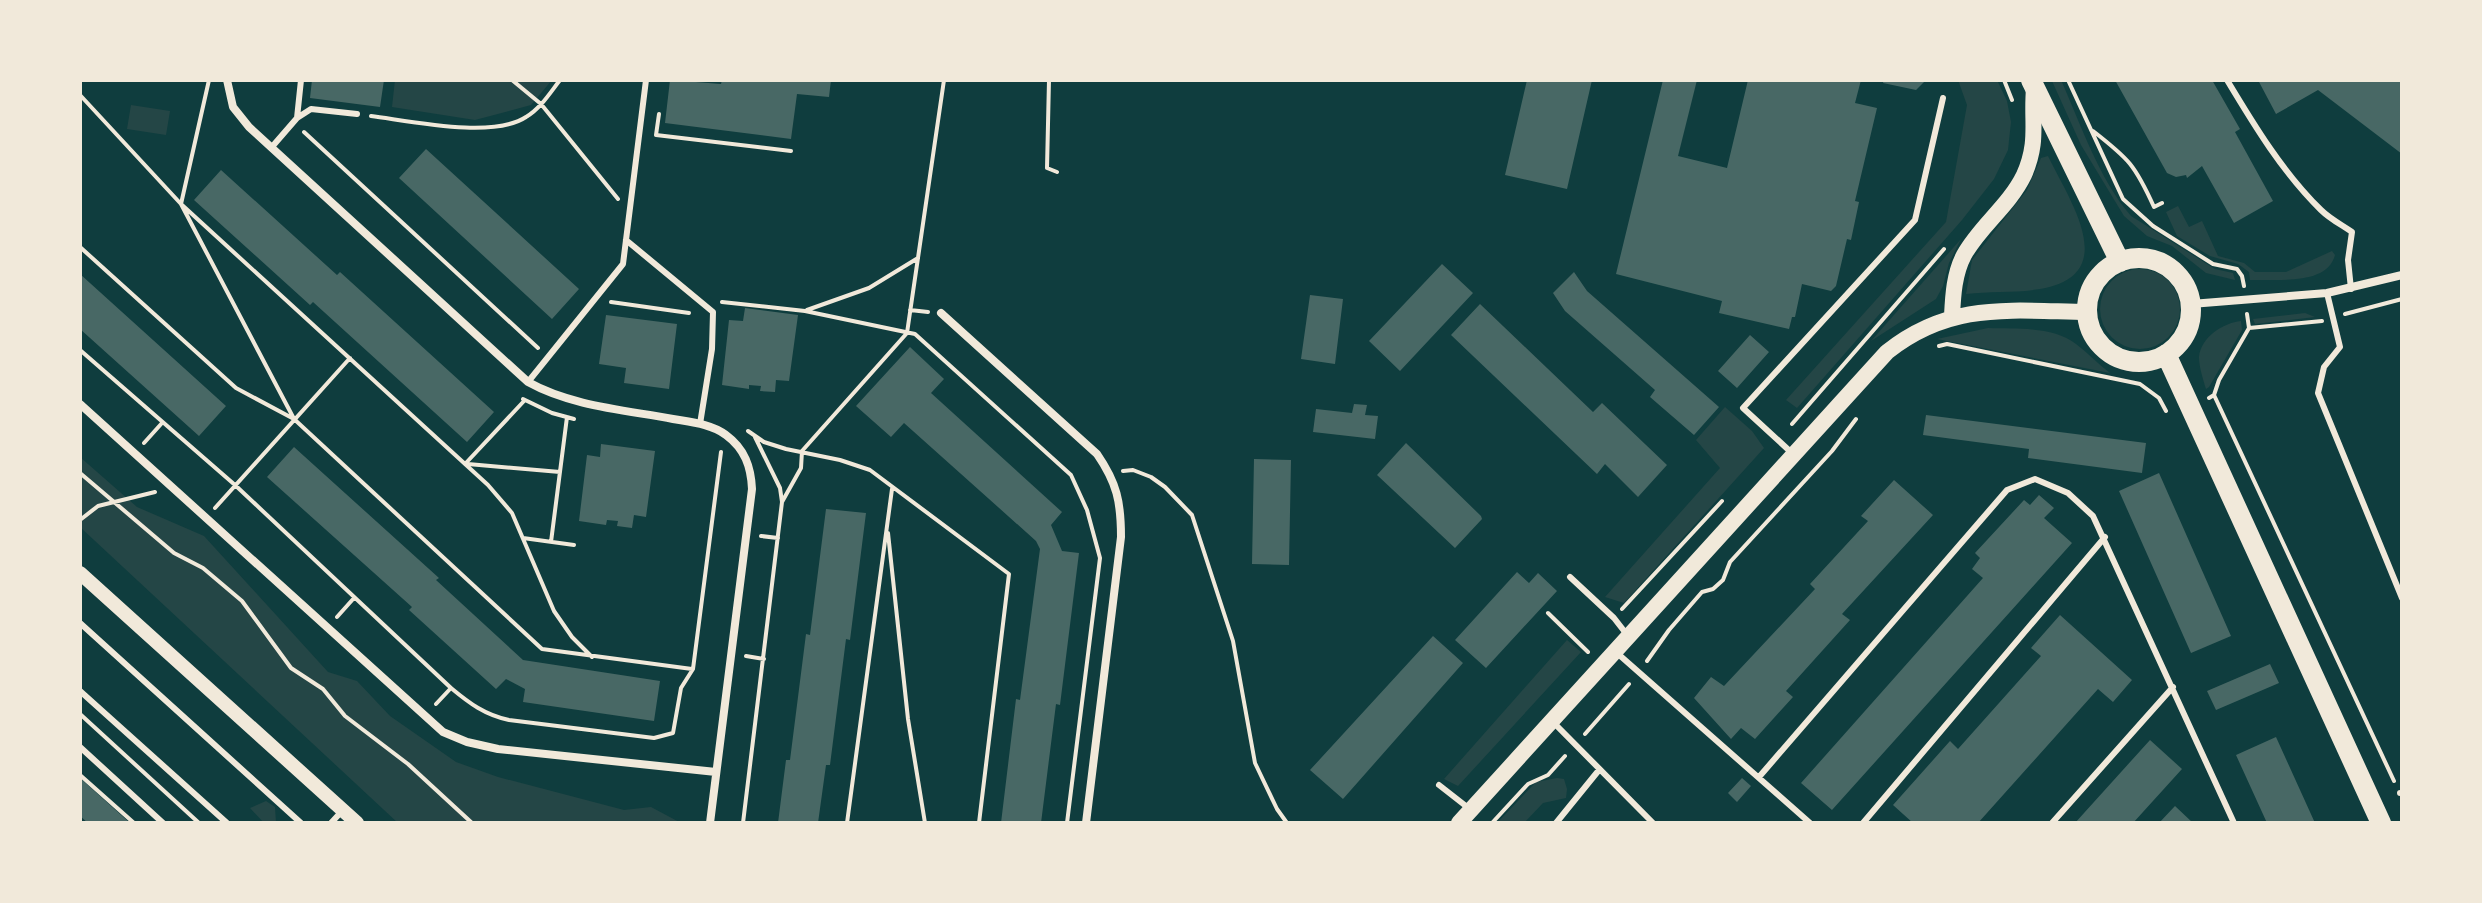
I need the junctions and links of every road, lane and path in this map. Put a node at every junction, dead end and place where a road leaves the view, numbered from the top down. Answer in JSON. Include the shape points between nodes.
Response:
{"nodes":[{"id":1,"x":209,"y":80,"type":"edge"},
{"id":2,"x":227,"y":80,"type":"edge"},
{"id":3,"x":301,"y":80,"type":"edge"},
{"id":4,"x":512,"y":80,"type":"edge"},
{"id":5,"x":560,"y":80,"type":"edge"},
{"id":6,"x":646,"y":80,"type":"edge"},
{"id":7,"x":944,"y":80,"type":"edge"},
{"id":8,"x":1049,"y":80,"type":"edge"},
{"id":9,"x":2004,"y":80,"type":"edge"},
{"id":10,"x":2068,"y":80,"type":"edge"},
{"id":11,"x":2227,"y":80,"type":"edge"},
{"id":12,"x":2032,"y":84,"type":"edge"},
{"id":13,"x":80,"y":95,"type":"edge"},
{"id":14,"x":1943,"y":98,"type":"dead end"},
{"id":15,"x":541,"y":104,"type":"junction"},
{"id":16,"x":660,"y":107,"type":"dead end"},
{"id":17,"x":2015,"y":107,"type":"dead end"},
{"id":18,"x":357,"y":114,"type":"joint"},
{"id":19,"x":295,"y":120,"type":"junction"},
{"id":20,"x":2091,"y":130,"type":"junction"},
{"id":21,"x":271,"y":148,"type":"junction"},
{"id":22,"x":791,"y":151,"type":"dead end"},
{"id":23,"x":1057,"y":172,"type":"dead end"},
{"id":24,"x":2162,"y":203,"type":"dead end"},
{"id":25,"x":181,"y":204,"type":"junction"},
{"id":26,"x":622,"y":204,"type":"dead end"},
{"id":27,"x":626,"y":240,"type":"junction"},
{"id":28,"x":80,"y":247,"type":"edge"},
{"id":29,"x":1944,"y":248,"type":"dead end"},
{"id":30,"x":918,"y":258,"type":"junction"},
{"id":31,"x":2120,"y":262,"type":"junction"},
{"id":32,"x":2402,"y":275,"type":"edge"},
{"id":33,"x":2351,"y":289,"type":"junction"},
{"id":34,"x":2327,"y":293,"type":"junction"},
{"id":35,"x":2246,"y":299,"type":"junction"},
{"id":36,"x":2402,"y":299,"type":"edge"},
{"id":37,"x":593,"y":300,"type":"junction"},
{"id":38,"x":702,"y":300,"type":"junction"},
{"id":39,"x":2191,"y":304,"type":"junction"},
{"id":40,"x":805,"y":311,"type":"junction"},
{"id":41,"x":2088,"y":312,"type":"junction"},
{"id":42,"x":941,"y":313,"type":"dead end"},
{"id":43,"x":712,"y":316,"type":"junction"},
{"id":44,"x":1952,"y":316,"type":"junction"},
{"id":45,"x":2334,"y":320,"type":"junction"},
{"id":46,"x":2249,"y":328,"type":"junction"},
{"id":47,"x":907,"y":333,"type":"junction"},
{"id":48,"x":536,"y":346,"type":"dead end"},
{"id":49,"x":1931,"y":347,"type":"dead end"},
{"id":50,"x":80,"y":350,"type":"edge"},
{"id":51,"x":2166,"y":354,"type":"junction"},
{"id":52,"x":350,"y":358,"type":"junction"},
{"id":53,"x":528,"y":382,"type":"junction"},
{"id":54,"x":80,"y":404,"type":"edge"},
{"id":55,"x":2169,"y":415,"type":"dead end"},
{"id":56,"x":1857,"y":418,"type":"dead end"},
{"id":57,"x":294,"y":419,"type":"junction"},
{"id":58,"x":163,"y":422,"type":"junction"},
{"id":59,"x":700,"y":424,"type":"junction"},
{"id":60,"x":1778,"y":440,"type":"junction"},
{"id":61,"x":722,"y":444,"type":"dead end"},
{"id":62,"x":802,"y":451,"type":"junction"},
{"id":63,"x":134,"y":454,"type":"junction"},
{"id":64,"x":1793,"y":454,"type":"junction"},
{"id":65,"x":465,"y":464,"type":"junction"},
{"id":66,"x":560,"y":472,"type":"junction"},
{"id":67,"x":1109,"y":472,"type":"junction"},
{"id":68,"x":80,"y":473,"type":"edge"},
{"id":69,"x":235,"y":485,"type":"junction"},
{"id":70,"x":172,"y":488,"type":"junction"},
{"id":71,"x":892,"y":489,"type":"junction"},
{"id":72,"x":1727,"y":496,"type":"dead end"},
{"id":73,"x":116,"y":502,"type":"junction"},
{"id":74,"x":782,"y":502,"type":"junction"},
{"id":75,"x":206,"y":518,"type":"junction"},
{"id":76,"x":80,"y":520,"type":"edge"},
{"id":77,"x":888,"y":526,"type":"junction"},
{"id":78,"x":2105,"y":537,"type":"junction"},
{"id":79,"x":523,"y":538,"type":"junction"},
{"id":80,"x":551,"y":542,"type":"junction"},
{"id":81,"x":574,"y":545,"type":"dead end"},
{"id":82,"x":80,"y":573,"type":"edge"},
{"id":83,"x":1570,"y":577,"type":"dead end"},
{"id":84,"x":354,"y":598,"type":"junction"},
{"id":85,"x":2402,"y":598,"type":"edge"},
{"id":86,"x":1548,"y":613,"type":"dead end"},
{"id":87,"x":1614,"y":618,"type":"junction"},
{"id":88,"x":80,"y":623,"type":"edge"},
{"id":89,"x":327,"y":629,"type":"junction"},
{"id":90,"x":1628,"y":636,"type":"junction"},
{"id":91,"x":1614,"y":651,"type":"junction"},
{"id":92,"x":1588,"y":652,"type":"dead end"},
{"id":93,"x":592,"y":657,"type":"junction"},
{"id":94,"x":693,"y":669,"type":"junction"},
{"id":95,"x":1639,"y":672,"type":"junction"},
{"id":96,"x":2173,"y":687,"type":"junction"},
{"id":97,"x":451,"y":688,"type":"junction"},
{"id":98,"x":80,"y":691,"type":"edge"},
{"id":99,"x":80,"y":714,"type":"edge"},
{"id":100,"x":424,"y":717,"type":"junction"},
{"id":101,"x":1551,"y":721,"type":"junction"},
{"id":102,"x":1574,"y":746,"type":"junction"},
{"id":103,"x":80,"y":747,"type":"edge"},
{"id":104,"x":1599,"y":770,"type":"junction"},
{"id":105,"x":716,"y":772,"type":"junction"},
{"id":106,"x":80,"y":775,"type":"edge"},
{"id":107,"x":1759,"y":777,"type":"junction"},
{"id":108,"x":1439,"y":785,"type":"dead end"},
{"id":109,"x":2401,"y":793,"type":"edge"},
{"id":110,"x":343,"y":810,"type":"junction"},
{"id":111,"x":1471,"y":810,"type":"junction"},
{"id":112,"x":134,"y":823,"type":"edge"},
{"id":113,"x":163,"y":823,"type":"edge"},
{"id":114,"x":199,"y":823,"type":"edge"},
{"id":115,"x":227,"y":823,"type":"edge"},
{"id":116,"x":301,"y":823,"type":"edge"},
{"id":117,"x":331,"y":823,"type":"edge"},
{"id":118,"x":357,"y":823,"type":"edge"},
{"id":119,"x":472,"y":823,"type":"edge"},
{"id":120,"x":710,"y":823,"type":"edge"},
{"id":121,"x":743,"y":823,"type":"edge"},
{"id":122,"x":847,"y":823,"type":"edge"},
{"id":123,"x":925,"y":823,"type":"edge"},
{"id":124,"x":979,"y":823,"type":"edge"},
{"id":125,"x":1067,"y":823,"type":"edge"},
{"id":126,"x":1086,"y":823,"type":"edge"},
{"id":127,"x":1287,"y":823,"type":"edge"},
{"id":128,"x":1459,"y":823,"type":"edge"},
{"id":129,"x":1492,"y":823,"type":"edge"},
{"id":130,"x":1556,"y":823,"type":"edge"},
{"id":131,"x":1653,"y":823,"type":"edge"},
{"id":132,"x":1810,"y":823,"type":"edge"},
{"id":133,"x":1863,"y":823,"type":"edge"},
{"id":134,"x":2052,"y":823,"type":"edge"},
{"id":135,"x":2234,"y":823,"type":"edge"},
{"id":136,"x":2381,"y":823,"type":"edge"}],
"edges":[{"from":1,"to":25,"type":"path"},
{"from":2,"to":21,"type":"street","via":[[233,107]]},
{"from":3,"to":19,"type":"lane"},
{"from":4,"to":15,"type":"path"},
{"from":5,"to":15,"type":"path"},
{"from":6,"to":27,"type":"lane"},
{"from":7,"to":30,"type":"path"},
{"from":8,"to":23,"type":"path","via":[[1047,168]]},
{"from":9,"to":17,"type":"path"},
{"from":10,"to":20,"type":"path"},
{"from":11,"to":33,"type":"lane","via":[[2259,133],[2322,212],[2352,232]]},
{"from":12,"to":31,"type":"main road"},
{"from":12,"to":44,"type":"main road","via":[[2035,131],[2029,161],[2006,203],[1964,255]]},
{"from":13,"to":25,"type":"path"},
{"from":14,"to":60,"type":"lane","via":[[1915,220],[1743,408]]},
{"from":15,"to":18,"type":"path","via":[[526,118],[506,125],[461,128]]},
{"from":15,"to":26,"type":"path"},
{"from":16,"to":22,"type":"path","via":[[656,135]]},
{"from":18,"to":19,"type":"lane","via":[[311,109]]},
{"from":19,"to":21,"type":"lane"},
{"from":19,"to":48,"type":"path"},
{"from":20,"to":24,"type":"path","via":[[2126,157],[2154,207]]},
{"from":20,"to":35,"type":"path","via":[[2131,208],[2213,264],[2237,269]]},
{"from":21,"to":53,"type":"street"},
{"from":25,"to":52,"type":"path"},
{"from":25,"to":57,"type":"path"},
{"from":27,"to":37,"type":"lane","via":[[623,264]]},
{"from":27,"to":38,"type":"lane"},
{"from":28,"to":57,"type":"path","via":[[236,388]]},
{"from":29,"to":60,"type":"path"},
{"from":30,"to":40,"type":"path","via":[[869,288]]},
{"from":30,"to":47,"type":"path"},
{"from":31,"to":39,"type":"main road","via":[[2141,258],[2166,265],[2181,278]]},
{"from":31,"to":41,"type":"main road","via":[[2098,279]]},
{"from":32,"to":33,"type":"street"},
{"from":33,"to":34,"type":"street"},
{"from":34,"to":35,"type":"street"},
{"from":34,"to":45,"type":"lane"},
{"from":35,"to":39,"type":"street"},
{"from":35,"to":46,"type":"path"},
{"from":36,"to":45,"type":"path"},
{"from":37,"to":43,"type":"path"},
{"from":37,"to":53,"type":"lane"},
{"from":38,"to":40,"type":"path"},
{"from":38,"to":43,"type":"lane"},
{"from":39,"to":51,"type":"main road","via":[[2188,328]]},
{"from":40,"to":47,"type":"path"},
{"from":41,"to":44,"type":"main road"},
{"from":41,"to":51,"type":"main road","via":[[2096,338],[2113,354],[2142,361]]},
{"from":42,"to":67,"type":"street","via":[[1097,454]]},
{"from":43,"to":59,"type":"lane"},
{"from":44,"to":64,"type":"main road","via":[[1887,352]]},
{"from":45,"to":46,"type":"path"},
{"from":45,"to":85,"type":"lane","via":[[2340,347],[2324,367],[2318,393]]},
{"from":46,"to":109,"type":"path","via":[[2214,395]]},
{"from":47,"to":62,"type":"path"},
{"from":47,"to":125,"type":"path","via":[[915,334],[1062,465],[1087,510],[1100,558]]},
{"from":49,"to":55,"type":"path","via":[[1947,344],[2140,384],[2159,398]]},
{"from":50,"to":58,"type":"path"},
{"from":51,"to":136,"type":"main road"},
{"from":52,"to":57,"type":"path"},
{"from":52,"to":65,"type":"path"},
{"from":53,"to":59,"type":"street","via":[[568,399]]},
{"from":54,"to":63,"type":"street"},
{"from":56,"to":95,"type":"path","via":[[1730,562],[1723,580],[1702,592],[1669,630]]},
{"from":57,"to":69,"type":"path"},
{"from":57,"to":93,"type":"path","via":[[542,649]]},
{"from":58,"to":63,"type":"path"},
{"from":58,"to":69,"type":"path"},
{"from":59,"to":105,"type":"street","via":[[724,433],[739,447],[752,480]]},
{"from":60,"to":64,"type":"lane"},
{"from":61,"to":94,"type":"path"},
{"from":62,"to":71,"type":"path","via":[[870,470]]},
{"from":62,"to":74,"type":"path","via":[[801,468]]},
{"from":62,"to":74,"type":"path","via":[[753,435]]},
{"from":63,"to":70,"type":"street"},
{"from":64,"to":90,"type":"main road"},
{"from":65,"to":66,"type":"path"},
{"from":65,"to":66,"type":"path","via":[[525,400],[567,417]]},
{"from":65,"to":79,"type":"path","via":[[512,513]]},
{"from":66,"to":80,"type":"path"},
{"from":67,"to":126,"type":"street","via":[[1121,511],[1121,537]]},
{"from":67,"to":127,"type":"path","via":[[1133,470],[1151,477],[1192,515],[1233,641],[1255,763]]},
{"from":68,"to":73,"type":"path"},
{"from":69,"to":75,"type":"path"},
{"from":69,"to":84,"type":"path"},
{"from":70,"to":73,"type":"path"},
{"from":70,"to":75,"type":"street"},
{"from":71,"to":77,"type":"path"},
{"from":71,"to":124,"type":"path","via":[[1009,574]]},
{"from":72,"to":87,"type":"path"},
{"from":73,"to":76,"type":"path","via":[[98,506]]},
{"from":73,"to":119,"type":"path","via":[[174,553],[203,568],[242,601],[291,668],[323,689],[345,716]]},
{"from":74,"to":121,"type":"path"},
{"from":75,"to":89,"type":"street"},
{"from":77,"to":122,"type":"path"},
{"from":77,"to":123,"type":"path","via":[[908,719]]},
{"from":78,"to":96,"type":"lane"},
{"from":78,"to":107,"type":"lane","via":[[2093,516],[2068,493],[2035,479],[2007,490]]},
{"from":78,"to":133,"type":"lane"},
{"from":79,"to":80,"type":"path"},
{"from":79,"to":93,"type":"path","via":[[554,611]]},
{"from":80,"to":81,"type":"path"},
{"from":82,"to":110,"type":"street"},
{"from":83,"to":87,"type":"lane"},
{"from":84,"to":89,"type":"path"},
{"from":84,"to":97,"type":"path"},
{"from":86,"to":92,"type":"path"},
{"from":87,"to":90,"type":"lane"},
{"from":88,"to":116,"type":"lane"},
{"from":89,"to":100,"type":"street"},
{"from":90,"to":91,"type":"main road"},
{"from":91,"to":95,"type":"lane"},
{"from":91,"to":101,"type":"main road"},
{"from":93,"to":94,"type":"path"},
{"from":94,"to":97,"type":"path","via":[[681,688],[673,733],[654,738],[500,718]]},
{"from":95,"to":102,"type":"path"},
{"from":95,"to":107,"type":"lane"},
{"from":96,"to":134,"type":"lane"},
{"from":96,"to":135,"type":"lane"},
{"from":97,"to":100,"type":"path"},
{"from":98,"to":115,"type":"lane"},
{"from":99,"to":114,"type":"path"},
{"from":100,"to":105,"type":"street","via":[[443,732],[498,749]]},
{"from":101,"to":102,"type":"lane"},
{"from":101,"to":111,"type":"main road"},
{"from":102,"to":104,"type":"lane"},
{"from":102,"to":129,"type":"path"},
{"from":103,"to":113,"type":"lane"},
{"from":104,"to":130,"type":"lane"},
{"from":104,"to":131,"type":"lane"},
{"from":105,"to":120,"type":"street"},
{"from":106,"to":112,"type":"path"},
{"from":107,"to":132,"type":"lane"},
{"from":108,"to":111,"type":"lane"},
{"from":110,"to":117,"type":"lane"},
{"from":110,"to":118,"type":"street"},
{"from":111,"to":128,"type":"main road"}]}
